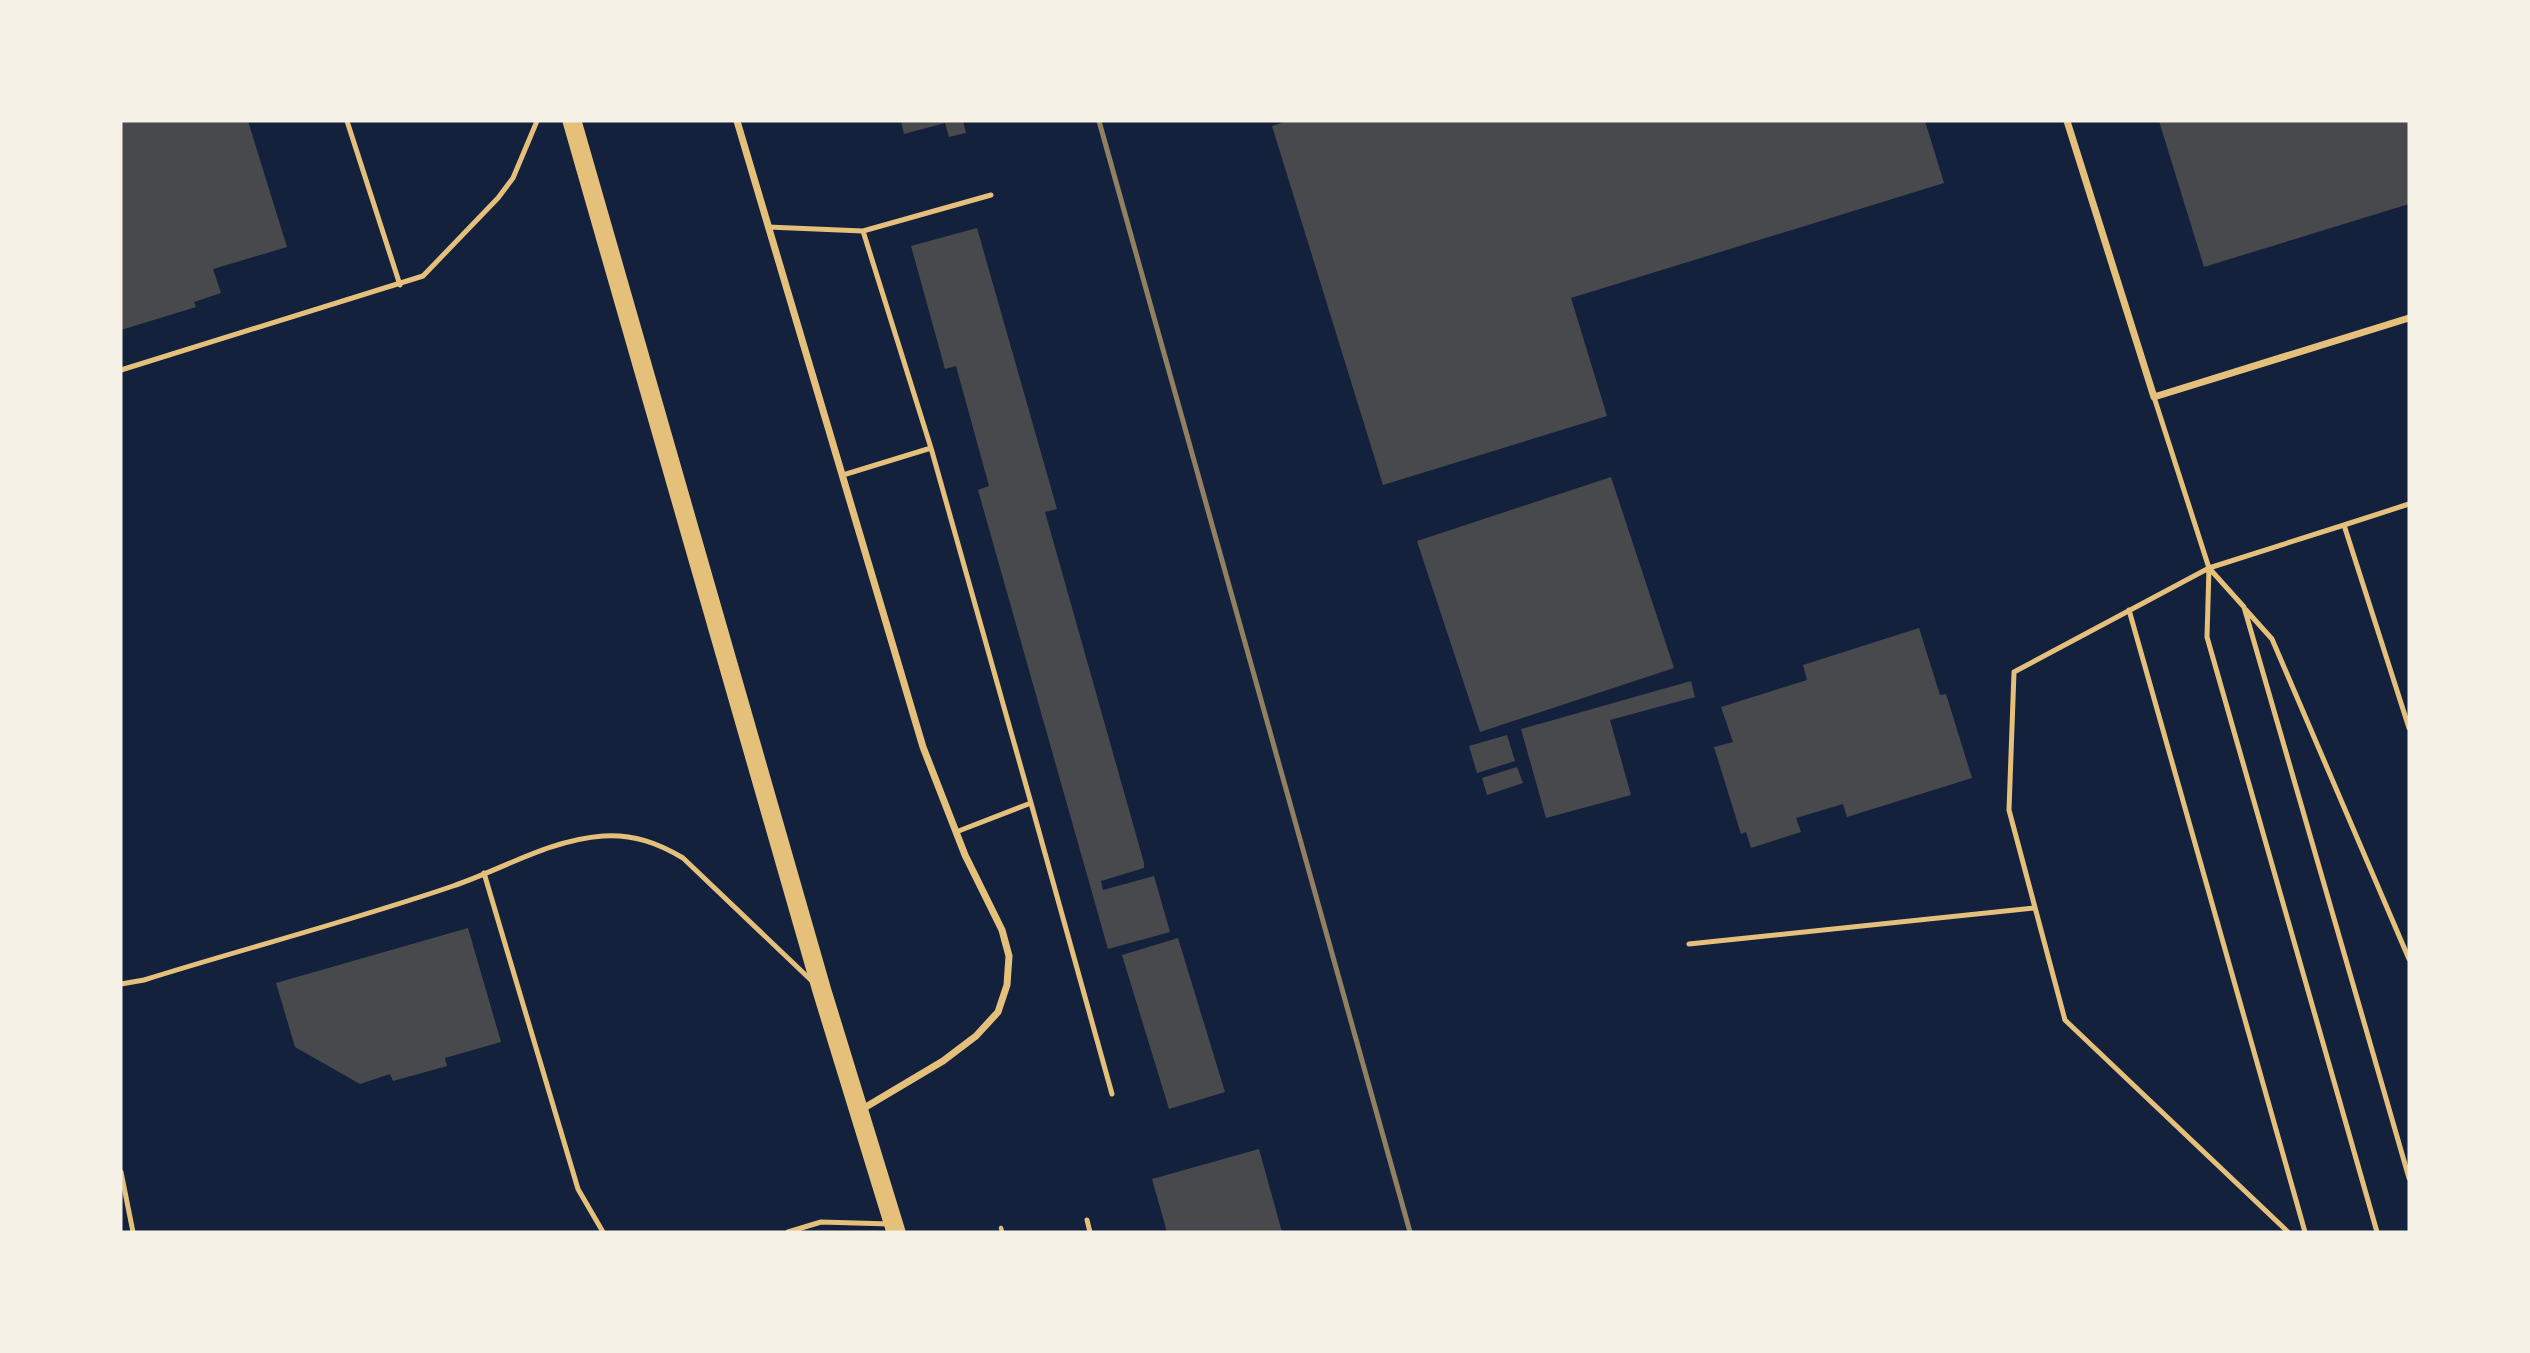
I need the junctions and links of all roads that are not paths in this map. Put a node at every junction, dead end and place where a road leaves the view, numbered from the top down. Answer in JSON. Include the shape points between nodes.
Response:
{"nodes":[{"id":1,"x":347,"y":121,"type":"edge"},
{"id":2,"x":537,"y":121,"type":"edge"},
{"id":3,"x":572,"y":121,"type":"edge"},
{"id":4,"x":737,"y":121,"type":"edge"},
{"id":5,"x":2067,"y":121,"type":"edge"},
{"id":6,"x":991,"y":195,"type":"dead end"},
{"id":7,"x":768,"y":227,"type":"junction"},
{"id":8,"x":863,"y":231,"type":"junction"},
{"id":9,"x":400,"y":285,"type":"junction"},
{"id":10,"x":2409,"y":318,"type":"edge"},
{"id":11,"x":121,"y":370,"type":"edge"},
{"id":12,"x":2154,"y":397,"type":"junction"},
{"id":13,"x":931,"y":448,"type":"junction"},
{"id":14,"x":843,"y":475,"type":"junction"},
{"id":15,"x":2409,"y":503,"type":"edge"},
{"id":16,"x":2344,"y":525,"type":"junction"},
{"id":17,"x":2209,"y":568,"type":"junction"},
{"id":18,"x":2244,"y":607,"type":"junction"},
{"id":19,"x":2129,"y":610,"type":"junction"},
{"id":20,"x":2409,"y":728,"type":"edge"},
{"id":21,"x":1031,"y":803,"type":"junction"},
{"id":22,"x":956,"y":832,"type":"junction"},
{"id":23,"x":484,"y":873,"type":"junction"},
{"id":24,"x":2035,"y":908,"type":"junction"},
{"id":25,"x":1689,"y":944,"type":"dead end"},
{"id":26,"x":2409,"y":959,"type":"edge"},
{"id":27,"x":121,"y":984,"type":"edge"},
{"id":28,"x":822,"y":991,"type":"junction"},
{"id":29,"x":1112,"y":1094,"type":"dead end"},
{"id":30,"x":859,"y":1111,"type":"junction"},
{"id":31,"x":121,"y":1172,"type":"edge"},
{"id":32,"x":2409,"y":1178,"type":"edge"},
{"id":33,"x":122,"y":1186,"type":"edge"},
{"id":34,"x":1087,"y":1220,"type":"dead end"},
{"id":35,"x":890,"y":1225,"type":"edge"},
{"id":36,"x":133,"y":1232,"type":"edge"},
{"id":37,"x":603,"y":1232,"type":"edge"},
{"id":38,"x":788,"y":1232,"type":"edge"},
{"id":39,"x":1090,"y":1232,"type":"edge"},
{"id":40,"x":2288,"y":1232,"type":"edge"},
{"id":41,"x":2305,"y":1232,"type":"edge"},
{"id":42,"x":2378,"y":1232,"type":"edge"}],
"edges":[{"from":1,"to":9,"type":"lane"},
{"from":2,"to":9,"type":"lane","via":[[513,178],[498,198],[423,276]]},
{"from":3,"to":28,"type":"highway"},
{"from":4,"to":7,"type":"street"},
{"from":5,"to":12,"type":"street"},
{"from":6,"to":8,"type":"lane"},
{"from":7,"to":8,"type":"lane"},
{"from":7,"to":14,"type":"street"},
{"from":8,"to":13,"type":"lane"},
{"from":9,"to":11,"type":"lane"},
{"from":10,"to":12,"type":"street"},
{"from":12,"to":17,"type":"lane"},
{"from":13,"to":14,"type":"lane"},
{"from":13,"to":21,"type":"lane"},
{"from":14,"to":22,"type":"street","via":[[923,747]]},
{"from":15,"to":16,"type":"lane"},
{"from":16,"to":17,"type":"lane"},
{"from":16,"to":20,"type":"lane"},
{"from":17,"to":18,"type":"lane"},
{"from":17,"to":19,"type":"lane"},
{"from":17,"to":42,"type":"lane","via":[[2207,638]]},
{"from":18,"to":26,"type":"lane","via":[[2272,639]]},
{"from":18,"to":32,"type":"lane"},
{"from":19,"to":24,"type":"lane","via":[[2014,672],[2009,810]]},
{"from":19,"to":41,"type":"lane"},
{"from":21,"to":22,"type":"lane"},
{"from":21,"to":29,"type":"lane"},
{"from":22,"to":30,"type":"street","via":[[1002,930],[1009,956],[1007,985],[998,1012],[943,1061]]},
{"from":23,"to":27,"type":"lane","via":[[455,886]]},
{"from":23,"to":28,"type":"lane","via":[[577,840],[602,836],[663,846],[707,877]]},
{"from":23,"to":37,"type":"lane","via":[[578,1189]]},
{"from":24,"to":25,"type":"lane"},
{"from":24,"to":40,"type":"lane","via":[[2065,1020]]},
{"from":28,"to":30,"type":"highway"},
{"from":30,"to":35,"type":"highway"},
{"from":31,"to":33,"type":"lane"},
{"from":33,"to":36,"type":"lane"},
{"from":34,"to":39,"type":"lane"},
{"from":35,"to":38,"type":"lane","via":[[821,1222]]}]}
